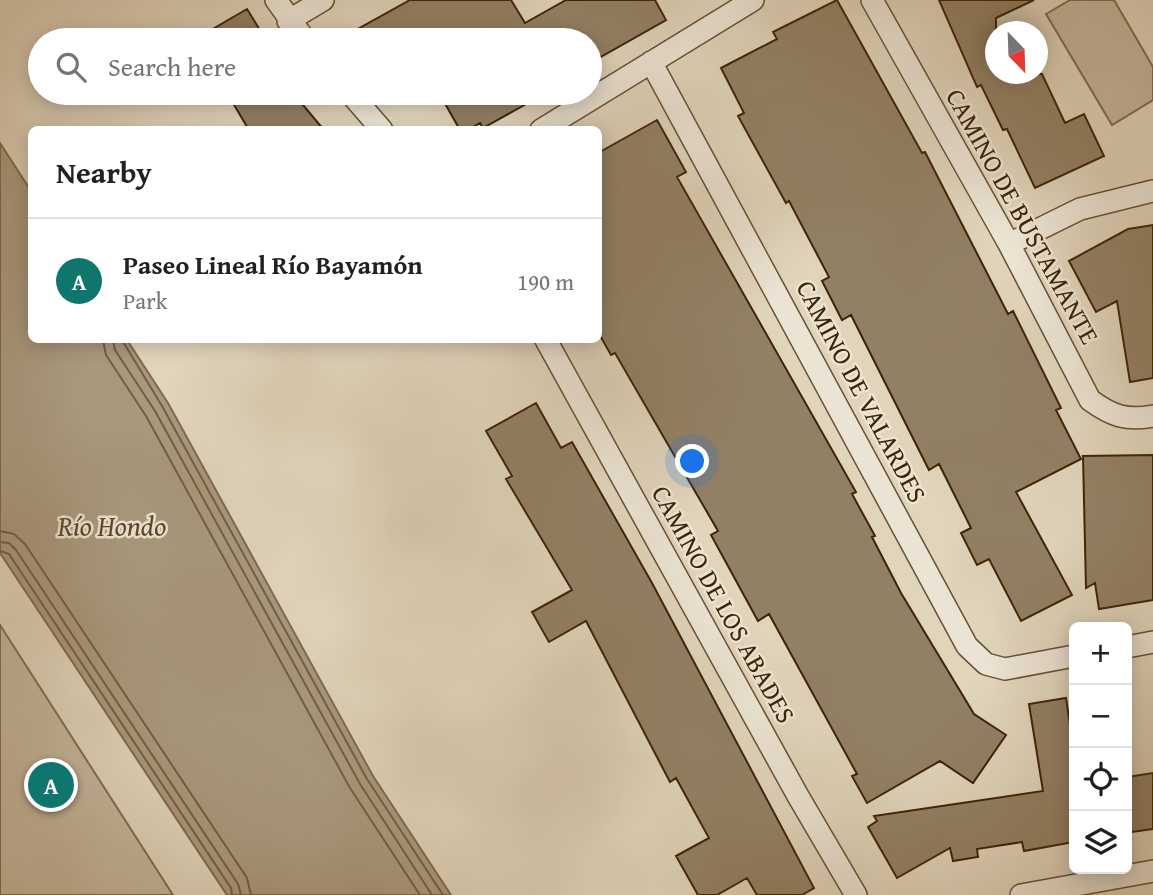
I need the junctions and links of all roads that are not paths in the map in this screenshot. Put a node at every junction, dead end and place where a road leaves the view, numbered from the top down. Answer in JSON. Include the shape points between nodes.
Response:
{"nodes":[{"id":1,"x":276,"y":0,"type":"edge"},
{"id":2,"x":323,"y":0,"type":"edge"},
{"id":3,"x":753,"y":0,"type":"edge"},
{"id":4,"x":872,"y":0,"type":"edge"},
{"id":5,"x":288,"y":21,"type":"junction"},
{"id":6,"x":294,"y":28,"type":"edge"},
{"id":7,"x":650,"y":62,"type":"junction"},
{"id":8,"x":602,"y":92,"type":"edge"},
{"id":9,"x":361,"y":105,"type":"edge"},
{"id":10,"x":581,"y":105,"type":"edge"},
{"id":11,"x":379,"y":126,"type":"edge"},
{"id":12,"x":547,"y":126,"type":"edge"},
{"id":13,"x":1153,"y":191,"type":"edge"},
{"id":14,"x":1009,"y":244,"type":"junction"},
{"id":15,"x":548,"y":343,"type":"edge"},
{"id":16,"x":1153,"y":416,"type":"edge"},
{"id":17,"x":1153,"y":642,"type":"edge"},
{"id":18,"x":1132,"y":646,"type":"edge"},
{"id":19,"x":1069,"y":657,"type":"edge"},
{"id":20,"x":1153,"y":871,"type":"edge"},
{"id":21,"x":856,"y":895,"type":"edge"},
{"id":22,"x":1021,"y":895,"type":"edge"}],
"edges":[{"from":1,"to":5,"type":"street"},
{"from":2,"to":5,"type":"street"},
{"from":3,"to":7,"type":"street"},
{"from":4,"to":14,"type":"street","name":"CAMINO DE BUSTAMANTE"},
{"from":5,"to":6,"type":"street"},
{"from":7,"to":8,"type":"street"},
{"from":7,"to":19,"type":"street","name":"CAMINO DE VALARDES","via":[[967,646],[986,664],[1005,669]]},
{"from":9,"to":11,"type":"street"},
{"from":10,"to":12,"type":"street"},
{"from":13,"to":14,"type":"street","via":[[1080,209]]},
{"from":14,"to":16,"type":"street","name":"CAMINO DE BUSTAMANTE","via":[[1090,400],[1112,416]]},
{"from":15,"to":21,"type":"street","name":"CAMINO DE LOS ABADES"},
{"from":17,"to":18,"type":"street"},
{"from":20,"to":22,"type":"street"}]}
